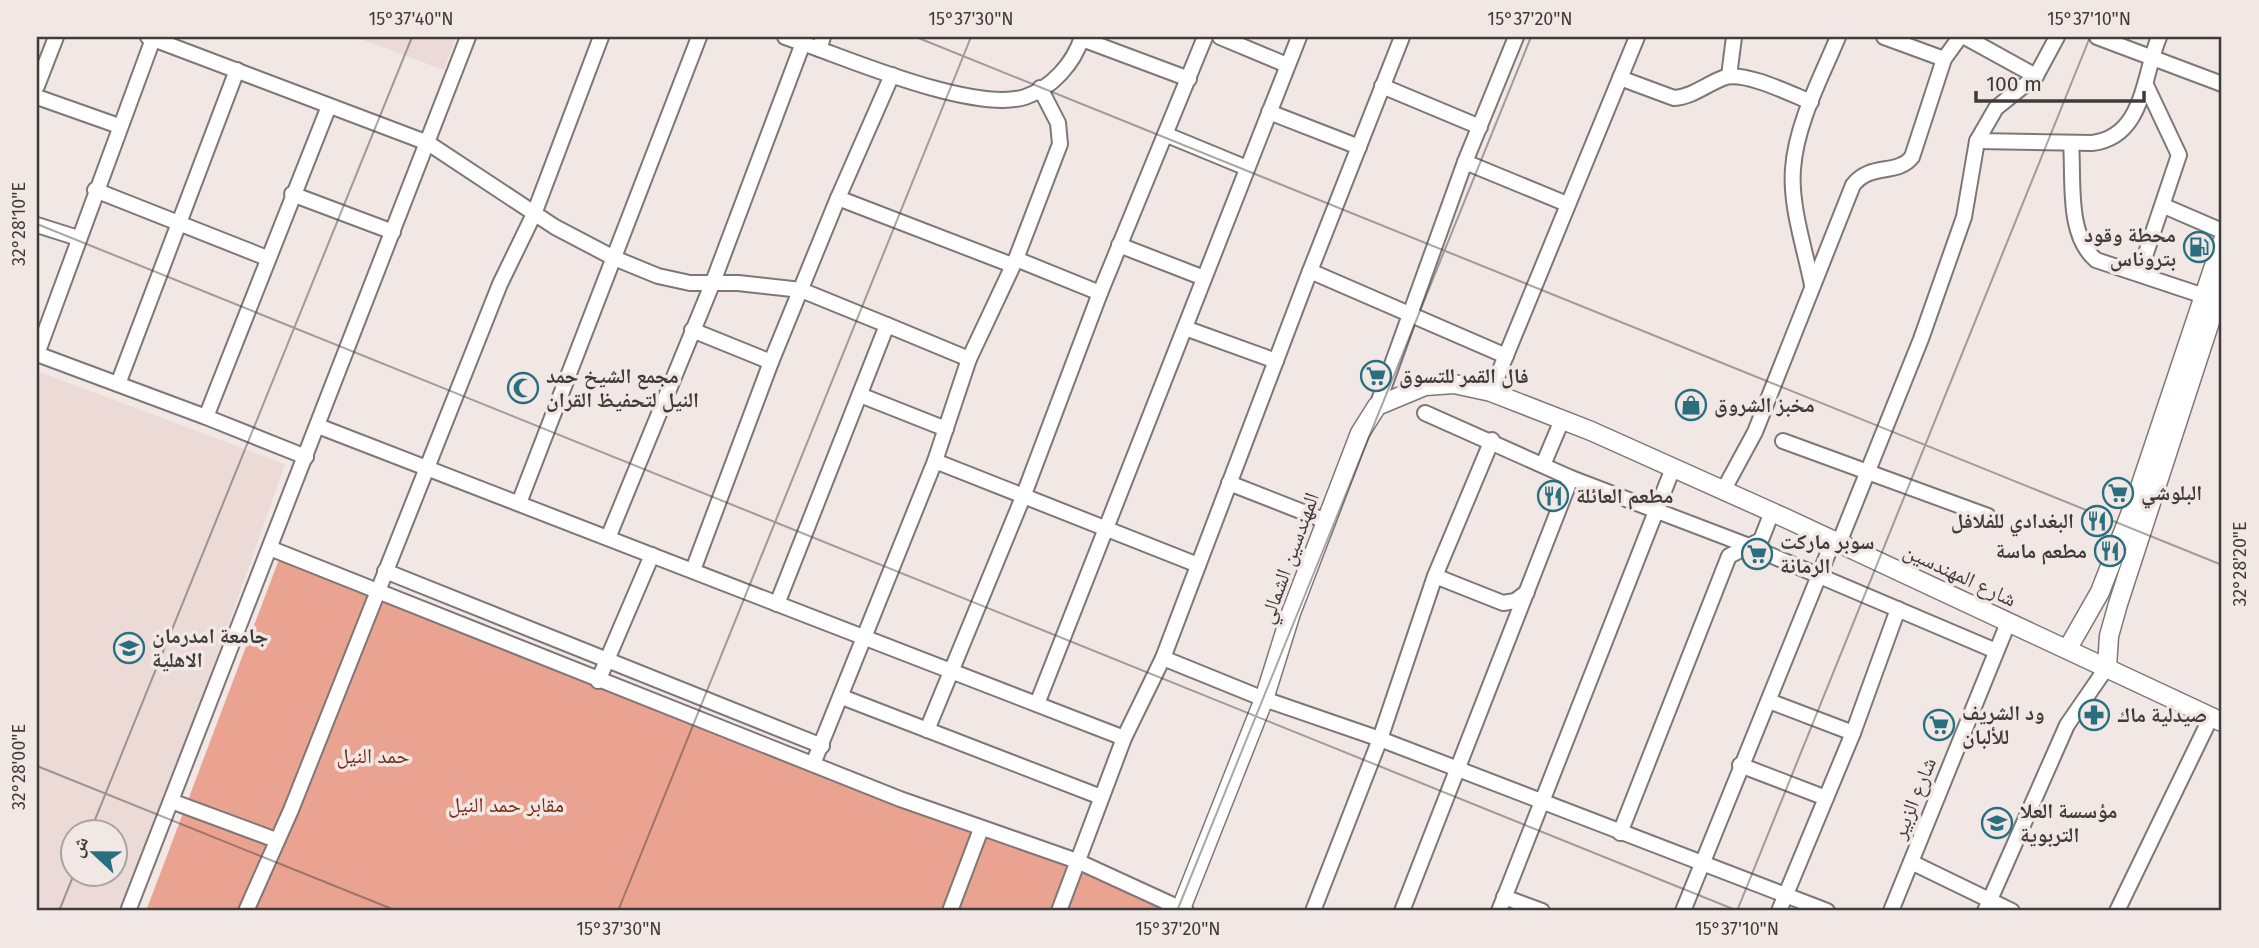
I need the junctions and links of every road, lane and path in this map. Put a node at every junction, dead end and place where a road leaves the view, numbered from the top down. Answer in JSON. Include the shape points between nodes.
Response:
{"nodes":[{"id":1,"x":55,"y":37,"type":"edge"},
{"id":2,"x":468,"y":37,"type":"edge"},
{"id":3,"x":601,"y":37,"type":"edge"},
{"id":4,"x":699,"y":37,"type":"edge"},
{"id":5,"x":785,"y":37,"type":"edge"},
{"id":6,"x":1205,"y":37,"type":"edge"},
{"id":7,"x":1220,"y":37,"type":"edge"},
{"id":8,"x":1298,"y":37,"type":"edge"},
{"id":9,"x":1402,"y":37,"type":"edge"},
{"id":10,"x":1516,"y":37,"type":"edge"},
{"id":11,"x":1637,"y":37,"type":"edge"},
{"id":12,"x":1734,"y":37,"type":"edge"},
{"id":13,"x":1838,"y":37,"type":"edge"},
{"id":14,"x":1884,"y":37,"type":"edge"},
{"id":15,"x":1963,"y":37,"type":"edge"},
{"id":16,"x":2057,"y":37,"type":"edge"},
{"id":17,"x":2097,"y":37,"type":"edge"},
{"id":18,"x":2159,"y":37,"type":"edge"},
{"id":19,"x":151,"y":38,"type":"edge"},
{"id":20,"x":1082,"y":38,"type":"edge"},
{"id":21,"x":803,"y":43,"type":"junction"},
{"id":22,"x":821,"y":43,"type":"edge"},
{"id":23,"x":2151,"y":58,"type":"junction"},
{"id":24,"x":1944,"y":59,"type":"junction"},
{"id":25,"x":1287,"y":65,"type":"junction"},
{"id":26,"x":237,"y":70,"type":"junction"},
{"id":27,"x":892,"y":75,"type":"junction"},
{"id":28,"x":1729,"y":76,"type":"junction"},
{"id":29,"x":2036,"y":76,"type":"junction"},
{"id":30,"x":1620,"y":78,"type":"junction"},
{"id":31,"x":1189,"y":79,"type":"junction"},
{"id":32,"x":2222,"y":84,"type":"edge"},
{"id":33,"x":2146,"y":85,"type":"junction"},
{"id":34,"x":37,"y":86,"type":"edge"},
{"id":35,"x":1382,"y":86,"type":"junction"},
{"id":36,"x":1040,"y":88,"type":"junction"},
{"id":37,"x":37,"y":97,"type":"edge"},
{"id":38,"x":1811,"y":102,"type":"junction"},
{"id":39,"x":329,"y":106,"type":"junction"},
{"id":40,"x":1269,"y":112,"type":"junction"},
{"id":41,"x":120,"y":126,"type":"junction"},
{"id":42,"x":1480,"y":127,"type":"junction"},
{"id":43,"x":1167,"y":135,"type":"junction"},
{"id":44,"x":1977,"y":141,"type":"junction"},
{"id":45,"x":428,"y":143,"type":"junction"},
{"id":46,"x":2071,"y":143,"type":"junction"},
{"id":47,"x":1359,"y":147,"type":"junction"},
{"id":48,"x":1465,"y":162,"type":"junction"},
{"id":49,"x":1247,"y":168,"type":"junction"},
{"id":50,"x":95,"y":190,"type":"junction"},
{"id":51,"x":292,"y":194,"type":"junction"},
{"id":52,"x":838,"y":198,"type":"junction"},
{"id":53,"x":1567,"y":204,"type":"junction"},
{"id":54,"x":2164,"y":206,"type":"junction"},
{"id":55,"x":534,"y":214,"type":"junction"},
{"id":56,"x":180,"y":224,"type":"junction"},
{"id":57,"x":37,"y":225,"type":"edge"},
{"id":58,"x":2222,"y":231,"type":"edge"},
{"id":59,"x":393,"y":232,"type":"junction"},
{"id":60,"x":78,"y":238,"type":"junction"},
{"id":61,"x":1119,"y":245,"type":"junction"},
{"id":62,"x":2221,"y":253,"type":"edge"},
{"id":63,"x":267,"y":258,"type":"junction"},
{"id":64,"x":614,"y":258,"type":"junction"},
{"id":65,"x":1014,"y":262,"type":"junction"},
{"id":66,"x":1310,"y":271,"type":"junction"},
{"id":67,"x":2140,"y":274,"type":"junction"},
{"id":68,"x":1204,"y":278,"type":"junction"},
{"id":69,"x":713,"y":282,"type":"junction"},
{"id":70,"x":2222,"y":285,"type":"edge"},
{"id":71,"x":1812,"y":287,"type":"junction"},
{"id":72,"x":801,"y":290,"type":"junction"},
{"id":73,"x":1100,"y":293,"type":"junction"},
{"id":74,"x":2204,"y":296,"type":"junction"},
{"id":75,"x":1413,"y":314,"type":"junction"},
{"id":76,"x":887,"y":325,"type":"junction"},
{"id":77,"x":1185,"y":328,"type":"junction"},
{"id":78,"x":692,"y":330,"type":"junction"},
{"id":79,"x":37,"y":354,"type":"edge"},
{"id":80,"x":1506,"y":356,"type":"junction"},
{"id":81,"x":969,"y":359,"type":"junction"},
{"id":82,"x":1276,"y":361,"type":"junction"},
{"id":83,"x":771,"y":362,"type":"junction"},
{"id":84,"x":118,"y":384,"type":"junction"},
{"id":85,"x":1491,"y":392,"type":"junction"},
{"id":86,"x":860,"y":395,"type":"junction"},
{"id":87,"x":1377,"y":406,"type":"junction"},
{"id":88,"x":1425,"y":413,"type":"dead end"},
{"id":89,"x":206,"y":416,"type":"junction"},
{"id":90,"x":1562,"y":420,"type":"junction"},
{"id":91,"x":317,"y":426,"type":"junction"},
{"id":92,"x":946,"y":429,"type":"junction"},
{"id":93,"x":2166,"y":432,"type":"junction"},
{"id":94,"x":1492,"y":440,"type":"junction"},
{"id":95,"x":1783,"y":441,"type":"dead end"},
{"id":96,"x":306,"y":457,"type":"junction"},
{"id":97,"x":935,"y":461,"type":"junction"},
{"id":98,"x":1543,"y":466,"type":"junction"},
{"id":99,"x":426,"y":468,"type":"junction"},
{"id":100,"x":1673,"y":468,"type":"junction"},
{"id":101,"x":1869,"y":472,"type":"junction"},
{"id":102,"x":1572,"y":478,"type":"junction"},
{"id":103,"x":1229,"y":483,"type":"junction"},
{"id":104,"x":1723,"y":491,"type":"junction"},
{"id":105,"x":1023,"y":497,"type":"junction"},
{"id":106,"x":519,"y":503,"type":"junction"},
{"id":107,"x":1656,"y":512,"type":"junction"},
{"id":108,"x":1772,"y":512,"type":"junction"},
{"id":109,"x":1988,"y":516,"type":"dead end"},
{"id":110,"x":1326,"y":521,"type":"junction"},
{"id":111,"x":1107,"y":529,"type":"junction"},
{"id":112,"x":608,"y":538,"type":"junction"},
{"id":113,"x":1836,"y":542,"type":"junction"},
{"id":114,"x":1749,"y":546,"type":"junction"},
{"id":115,"x":271,"y":549,"type":"junction"},
{"id":116,"x":652,"y":555,"type":"junction"},
{"id":117,"x":1198,"y":565,"type":"junction"},
{"id":118,"x":693,"y":570,"type":"junction"},
{"id":119,"x":385,"y":571,"type":"junction"},
{"id":120,"x":1435,"y":576,"type":"junction"},
{"id":121,"x":1818,"y":578,"type":"junction"},
{"id":122,"x":377,"y":591,"type":"junction"},
{"id":123,"x":1527,"y":592,"type":"junction"},
{"id":124,"x":777,"y":604,"type":"junction"},
{"id":125,"x":1898,"y":609,"type":"junction"},
{"id":126,"x":2008,"y":623,"type":"junction"},
{"id":127,"x":865,"y":636,"type":"junction"},
{"id":128,"x":2068,"y":648,"type":"junction"},
{"id":129,"x":1996,"y":651,"type":"junction"},
{"id":130,"x":1163,"y":658,"type":"junction"},
{"id":131,"x":606,"y":661,"type":"junction"},
{"id":132,"x":2107,"y":667,"type":"junction"},
{"id":133,"x":952,"y":671,"type":"junction"},
{"id":134,"x":598,"y":681,"type":"junction"},
{"id":135,"x":842,"y":697,"type":"junction"},
{"id":136,"x":1264,"y":699,"type":"junction"},
{"id":137,"x":1769,"y":701,"type":"junction"},
{"id":138,"x":1037,"y":704,"type":"junction"},
{"id":139,"x":2217,"y":720,"type":"edge"},
{"id":140,"x":927,"y":730,"type":"junction"},
{"id":141,"x":1853,"y":733,"type":"junction"},
{"id":142,"x":1124,"y":738,"type":"junction"},
{"id":143,"x":1380,"y":738,"type":"junction"},
{"id":144,"x":822,"y":746,"type":"junction"},
{"id":145,"x":814,"y":764,"type":"junction"},
{"id":146,"x":1740,"y":765,"type":"junction"},
{"id":147,"x":1457,"y":768,"type":"junction"},
{"id":148,"x":1101,"y":797,"type":"junction"},
{"id":149,"x":1826,"y":798,"type":"junction"},
{"id":150,"x":170,"y":800,"type":"junction"},
{"id":151,"x":1541,"y":802,"type":"junction"},
{"id":152,"x":981,"y":830,"type":"junction"},
{"id":153,"x":1620,"y":833,"type":"junction"},
{"id":154,"x":276,"y":840,"type":"junction"},
{"id":155,"x":1077,"y":861,"type":"junction"},
{"id":156,"x":1911,"y":862,"type":"junction"},
{"id":157,"x":1701,"y":864,"type":"junction"},
{"id":158,"x":1785,"y":895,"type":"junction"},
{"id":159,"x":1502,"y":904,"type":"edge"},
{"id":160,"x":1987,"y":906,"type":"edge"},
{"id":161,"x":1183,"y":910,"type":"edge"},
{"id":162,"x":128,"y":911,"type":"edge"},
{"id":163,"x":246,"y":911,"type":"edge"},
{"id":164,"x":950,"y":911,"type":"edge"},
{"id":165,"x":1059,"y":911,"type":"edge"},
{"id":166,"x":1313,"y":911,"type":"edge"},
{"id":167,"x":1402,"y":911,"type":"edge"},
{"id":168,"x":1542,"y":911,"type":"edge"},
{"id":169,"x":1683,"y":911,"type":"edge"},
{"id":170,"x":1779,"y":911,"type":"edge"},
{"id":171,"x":1827,"y":911,"type":"edge"},
{"id":172,"x":1891,"y":911,"type":"edge"},
{"id":173,"x":2012,"y":911,"type":"edge"},
{"id":174,"x":2117,"y":911,"type":"edge"}],
"edges":[{"from":1,"to":34,"type":"street"},
{"from":2,"to":45,"type":"street"},
{"from":3,"to":55,"type":"street"},
{"from":4,"to":64,"type":"street"},
{"from":5,"to":21,"type":"street"},
{"from":6,"to":31,"type":"street"},
{"from":7,"to":25,"type":"street"},
{"from":8,"to":25,"type":"street"},
{"from":9,"to":35,"type":"street"},
{"from":10,"to":42,"type":"street"},
{"from":11,"to":30,"type":"street"},
{"from":12,"to":28,"type":"street"},
{"from":13,"to":38,"type":"street"},
{"from":14,"to":24,"type":"street"},
{"from":15,"to":24,"type":"street"},
{"from":15,"to":29,"type":"street"},
{"from":16,"to":29,"type":"street"},
{"from":17,"to":23,"type":"street"},
{"from":18,"to":23,"type":"street"},
{"from":19,"to":26,"type":"street"},
{"from":19,"to":41,"type":"street"},
{"from":20,"to":31,"type":"street"},
{"from":20,"to":36,"type":"street","via":[[1069,64]]},
{"from":21,"to":22,"type":"street"},
{"from":21,"to":69,"type":"street"},
{"from":22,"to":27,"type":"street"},
{"from":23,"to":32,"type":"street"},
{"from":23,"to":33,"type":"street"},
{"from":24,"to":71,"type":"street","via":[[1912,157],[1903,165],[1868,172],[1856,181]]},
{"from":25,"to":40,"type":"street"},
{"from":26,"to":39,"type":"street"},
{"from":26,"to":56,"type":"street"},
{"from":27,"to":36,"type":"street","via":[[990,98],[1026,97]]},
{"from":27,"to":52,"type":"street"},
{"from":28,"to":30,"type":"street","via":[[1682,98]]},
{"from":28,"to":38,"type":"street"},
{"from":29,"to":44,"type":"street","via":[[1996,108]]},
{"from":30,"to":53,"type":"street"},
{"from":31,"to":43,"type":"street"},
{"from":33,"to":46,"type":"street","via":[[2121,134],[2106,142]]},
{"from":33,"to":54,"type":"street","via":[[2179,155]]},
{"from":35,"to":42,"type":"street"},
{"from":35,"to":47,"type":"street"},
{"from":36,"to":65,"type":"street","via":[[1062,135]]},
{"from":37,"to":41,"type":"street"},
{"from":38,"to":71,"type":"street","via":[[1793,169],[1793,187]]},
{"from":39,"to":45,"type":"street"},
{"from":39,"to":51,"type":"street"},
{"from":40,"to":47,"type":"street"},
{"from":40,"to":49,"type":"street"},
{"from":41,"to":50,"type":"street"},
{"from":42,"to":48,"type":"street"},
{"from":43,"to":49,"type":"street"},
{"from":43,"to":61,"type":"street"},
{"from":44,"to":46,"type":"street"},
{"from":44,"to":101,"type":"street","via":[[1964,217]]},
{"from":45,"to":55,"type":"street"},
{"from":45,"to":59,"type":"street"},
{"from":46,"to":67,"type":"street","via":[[2076,225],[2083,243],[2096,260]]},
{"from":47,"to":66,"type":"street"},
{"from":48,"to":53,"type":"street"},
{"from":48,"to":75,"type":"street"},
{"from":49,"to":68,"type":"street"},
{"from":50,"to":56,"type":"street"},
{"from":50,"to":60,"type":"street"},
{"from":51,"to":59,"type":"street"},
{"from":51,"to":63,"type":"street"},
{"from":52,"to":65,"type":"street"},
{"from":52,"to":72,"type":"street"},
{"from":53,"to":80,"type":"street"},
{"from":54,"to":58,"type":"street"},
{"from":54,"to":67,"type":"street"},
{"from":55,"to":64,"type":"street"},
{"from":55,"to":99,"type":"street","via":[[500,284]]},
{"from":56,"to":63,"type":"street"},
{"from":56,"to":84,"type":"street"},
{"from":57,"to":60,"type":"street"},
{"from":59,"to":91,"type":"street"},
{"from":60,"to":79,"type":"street"},
{"from":61,"to":68,"type":"street"},
{"from":61,"to":73,"type":"street"},
{"from":62,"to":74,"type":"main road"},
{"from":63,"to":89,"type":"street"},
{"from":64,"to":69,"type":"street","via":[[675,281]]},
{"from":64,"to":106,"type":"street"},
{"from":65,"to":73,"type":"street"},
{"from":65,"to":81,"type":"street"},
{"from":66,"to":75,"type":"street"},
{"from":66,"to":82,"type":"street"},
{"from":67,"to":74,"type":"street"},
{"from":68,"to":77,"type":"street"},
{"from":69,"to":72,"type":"street"},
{"from":69,"to":78,"type":"street"},
{"from":70,"to":93,"type":"main road"},
{"from":71,"to":104,"type":"street","via":[[1755,432]]},
{"from":72,"to":76,"type":"street"},
{"from":72,"to":83,"type":"street"},
{"from":73,"to":105,"type":"street"},
{"from":74,"to":93,"type":"main road"},
{"from":75,"to":80,"type":"street"},
{"from":75,"to":87,"type":"street"},
{"from":76,"to":81,"type":"street"},
{"from":76,"to":86,"type":"street"},
{"from":77,"to":82,"type":"street"},
{"from":77,"to":111,"type":"street"},
{"from":78,"to":83,"type":"street"},
{"from":78,"to":112,"type":"street"},
{"from":79,"to":84,"type":"street"},
{"from":80,"to":85,"type":"street"},
{"from":81,"to":92,"type":"street"},
{"from":82,"to":103,"type":"street"},
{"from":83,"to":118,"type":"street"},
{"from":84,"to":89,"type":"street"},
{"from":85,"to":87,"type":"main road","via":[[1435,384]]},
{"from":85,"to":90,"type":"main road"},
{"from":86,"to":92,"type":"street"},
{"from":86,"to":124,"type":"street"},
{"from":87,"to":110,"type":"main road","name":"المهندسين الشمالي","via":[[1360,433]]},
{"from":88,"to":94,"type":"street"},
{"from":89,"to":96,"type":"street"},
{"from":90,"to":98,"type":"street"},
{"from":90,"to":100,"type":"main road","name":"شارع المهندسين"},
{"from":91,"to":96,"type":"street"},
{"from":91,"to":99,"type":"street"},
{"from":92,"to":97,"type":"street"},
{"from":93,"to":128,"type":"main road","via":[[2100,592]]},
{"from":93,"to":132,"type":"main road","via":[[2109,636]]},
{"from":94,"to":98,"type":"street"},
{"from":94,"to":120,"type":"street"},
{"from":95,"to":101,"type":"street"},
{"from":96,"to":115,"type":"street"},
{"from":97,"to":105,"type":"street"},
{"from":97,"to":127,"type":"street"},
{"from":98,"to":102,"type":"street"},
{"from":99,"to":106,"type":"street"},
{"from":99,"to":119,"type":"street"},
{"from":100,"to":104,"type":"main road","name":"شارع المهندسين"},
{"from":100,"to":107,"type":"street"},
{"from":101,"to":109,"type":"street"},
{"from":101,"to":113,"type":"street"},
{"from":102,"to":107,"type":"street"},
{"from":102,"to":123,"type":"street"},
{"from":103,"to":110,"type":"street"},
{"from":103,"to":117,"type":"street"},
{"from":104,"to":108,"type":"main road","name":"شارع المهندسين"},
{"from":105,"to":111,"type":"street"},
{"from":105,"to":133,"type":"street"},
{"from":106,"to":112,"type":"street"},
{"from":107,"to":114,"type":"street"},
{"from":107,"to":151,"type":"street"},
{"from":108,"to":113,"type":"main road","name":"شارع المهندسين"},
{"from":108,"to":114,"type":"street","via":[[1761,540]]},
{"from":110,"to":136,"type":"main road","name":"المهندسين الشمالي"},
{"from":111,"to":117,"type":"street"},
{"from":111,"to":138,"type":"street"},
{"from":112,"to":116,"type":"street"},
{"from":113,"to":121,"type":"street"},
{"from":113,"to":126,"type":"main road","name":"شارع المهندسين"},
{"from":114,"to":121,"type":"street"},
{"from":114,"to":153,"type":"street","via":[[1729,556]]},
{"from":115,"to":122,"type":"street"},
{"from":115,"to":150,"type":"street"},
{"from":116,"to":118,"type":"street"},
{"from":116,"to":131,"type":"street"},
{"from":117,"to":130,"type":"street"},
{"from":118,"to":124,"type":"street"},
{"from":119,"to":122,"type":"street"},
{"from":119,"to":131,"type":"street"},
{"from":120,"to":123,"type":"street","via":[[1503,603]]},
{"from":120,"to":143,"type":"street"},
{"from":121,"to":125,"type":"street"},
{"from":121,"to":137,"type":"street"},
{"from":122,"to":134,"type":"street"},
{"from":122,"to":154,"type":"street"},
{"from":123,"to":147,"type":"street"},
{"from":124,"to":127,"type":"street"},
{"from":125,"to":129,"type":"street"},
{"from":125,"to":141,"type":"street"},
{"from":126,"to":128,"type":"main road","name":"شارع المهندسين"},
{"from":126,"to":129,"type":"street","name":"شارع الزبير"},
{"from":127,"to":133,"type":"street"},
{"from":127,"to":135,"type":"street"},
{"from":128,"to":132,"type":"main road","name":"شارع المهندسين"},
{"from":129,"to":156,"type":"street","name":"شارع الزبير"},
{"from":130,"to":136,"type":"street"},
{"from":130,"to":142,"type":"street"},
{"from":131,"to":134,"type":"street"},
{"from":131,"to":144,"type":"street"},
{"from":132,"to":139,"type":"main road","name":"شارع المهندسين"},
{"from":132,"to":160,"type":"street","via":[[2067,725]]},
{"from":133,"to":138,"type":"street"},
{"from":133,"to":140,"type":"street"},
{"from":134,"to":145,"type":"street"},
{"from":135,"to":140,"type":"street"},
{"from":135,"to":144,"type":"street"},
{"from":136,"to":143,"type":"street"},
{"from":136,"to":161,"type":"main road","name":"المهندسين الشمالي"},
{"from":137,"to":141,"type":"street"},
{"from":137,"to":146,"type":"street"},
{"from":138,"to":142,"type":"street"},
{"from":139,"to":174,"type":"street"},
{"from":140,"to":148,"type":"street"},
{"from":141,"to":149,"type":"street"},
{"from":142,"to":148,"type":"street"},
{"from":143,"to":147,"type":"street"},
{"from":143,"to":166,"type":"street"},
{"from":144,"to":145,"type":"street"},
{"from":145,"to":152,"type":"street"},
{"from":146,"to":149,"type":"street"},
{"from":146,"to":157,"type":"street"},
{"from":147,"to":151,"type":"street"},
{"from":147,"to":167,"type":"street"},
{"from":148,"to":155,"type":"street"},
{"from":149,"to":158,"type":"street"},
{"from":150,"to":154,"type":"street"},
{"from":150,"to":162,"type":"street"},
{"from":151,"to":153,"type":"street"},
{"from":151,"to":159,"type":"street"},
{"from":152,"to":155,"type":"street"},
{"from":152,"to":164,"type":"street"},
{"from":153,"to":157,"type":"street"},
{"from":154,"to":163,"type":"street"},
{"from":155,"to":161,"type":"street"},
{"from":155,"to":165,"type":"street"},
{"from":156,"to":160,"type":"street"},
{"from":156,"to":172,"type":"street","name":"شارع الزبير"},
{"from":157,"to":158,"type":"street"},
{"from":157,"to":169,"type":"street"},
{"from":158,"to":170,"type":"street"},
{"from":158,"to":171,"type":"street"},
{"from":159,"to":168,"type":"street"},
{"from":160,"to":173,"type":"street"}]}
